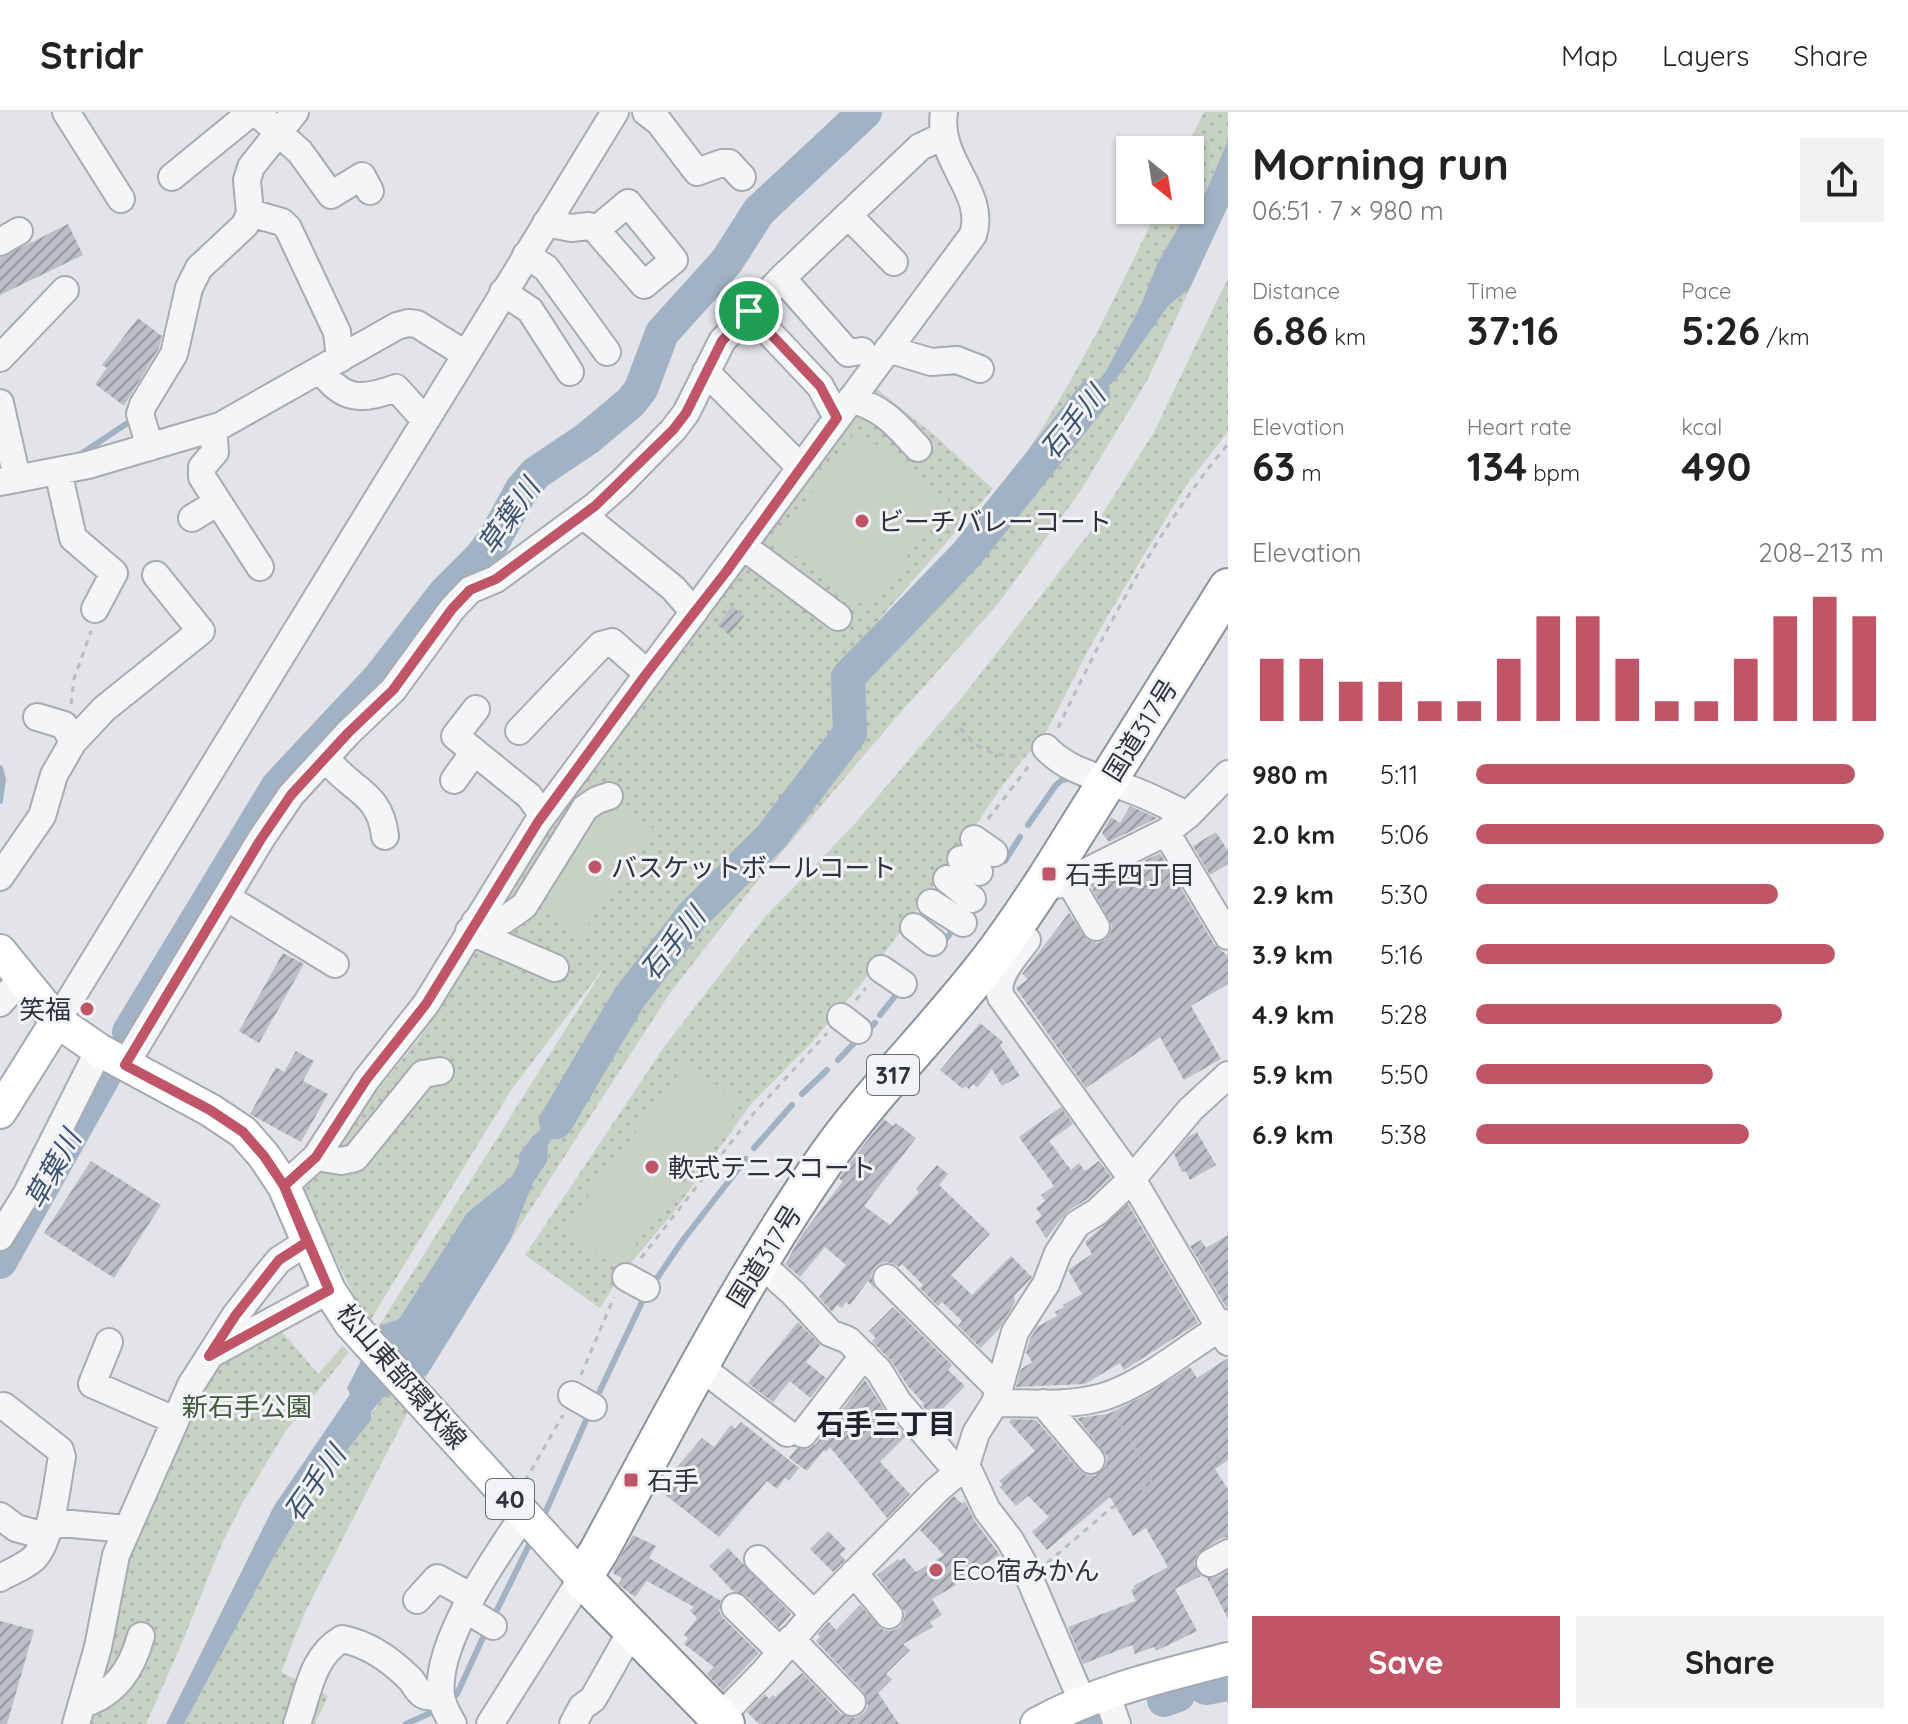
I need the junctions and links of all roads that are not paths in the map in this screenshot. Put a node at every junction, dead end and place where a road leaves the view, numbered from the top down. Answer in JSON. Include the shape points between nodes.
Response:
{"nodes":[{"id":1,"x":295,"y":112,"type":"edge"},
{"id":2,"x":615,"y":112,"type":"edge"},
{"id":3,"x":646,"y":112,"type":"edge"},
{"id":4,"x":64,"y":120,"type":"edge"},
{"id":5,"x":943,"y":124,"type":"edge"},
{"id":6,"x":278,"y":133,"type":"junction"},
{"id":7,"x":172,"y":177,"type":"dead end"},
{"id":8,"x":742,"y":177,"type":"dead end"},
{"id":9,"x":370,"y":191,"type":"dead end"},
{"id":10,"x":110,"y":192,"type":"dead end"},
{"id":11,"x":250,"y":213,"type":"junction"},
{"id":12,"x":848,"y":215,"type":"junction"},
{"id":13,"x":546,"y":223,"type":"junction"},
{"id":14,"x":596,"y":230,"type":"dead end"},
{"id":15,"x":526,"y":255,"type":"junction"},
{"id":16,"x":894,"y":262,"type":"dead end"},
{"id":17,"x":782,"y":278,"type":"junction"},
{"id":18,"x":503,"y":292,"type":"junction"},
{"id":19,"x":52,"y":293,"type":"dead end"},
{"id":20,"x":749,"y":311,"type":"junction"},
{"id":21,"x":875,"y":350,"type":"junction"},
{"id":22,"x":465,"y":354,"type":"junction"},
{"id":23,"x":0,"y":358,"type":"edge"},
{"id":24,"x":331,"y":364,"type":"junction"},
{"id":25,"x":980,"y":369,"type":"dead end"},
{"id":26,"x":706,"y":372,"type":"junction"},
{"id":27,"x":0,"y":403,"type":"edge"},
{"id":28,"x":844,"y":408,"type":"junction"},
{"id":29,"x":425,"y":420,"type":"junction"},
{"id":30,"x":213,"y":428,"type":"junction"},
{"id":31,"x":150,"y":447,"type":"junction"},
{"id":32,"x":918,"y":448,"type":"dead end"},
{"id":33,"x":800,"y":467,"type":"junction"},
{"id":34,"x":58,"y":471,"type":"junction"},
{"id":35,"x":8,"y":480,"type":"edge"},
{"id":36,"x":218,"y":502,"type":"junction"},
{"id":37,"x":583,"y":515,"type":"junction"},
{"id":38,"x":192,"y":518,"type":"dead end"},
{"id":39,"x":743,"y":546,"type":"junction"},
{"id":40,"x":260,"y":567,"type":"dead end"},
{"id":41,"x":156,"y":575,"type":"dead end"},
{"id":42,"x":1228,"y":588,"type":"edge"},
{"id":43,"x":95,"y":609,"type":"road end"},
{"id":44,"x":694,"y":612,"type":"junction"},
{"id":45,"x":838,"y":617,"type":"dead end"},
{"id":46,"x":647,"y":673,"type":"junction"},
{"id":47,"x":476,"y":709,"type":"dead end"},
{"id":48,"x":37,"y":717,"type":"dead end"},
{"id":49,"x":519,"y":731,"type":"dead end"},
{"id":50,"x":73,"y":742,"type":"junction"},
{"id":51,"x":474,"y":752,"type":"junction"},
{"id":52,"x":1042,"y":752,"type":"road end"},
{"id":53,"x":326,"y":758,"type":"junction"},
{"id":54,"x":454,"y":780,"type":"dead end"},
{"id":55,"x":1108,"y":782,"type":"junction"},
{"id":56,"x":1225,"y":784,"type":"edge"},
{"id":57,"x":609,"y":796,"type":"dead end"},
{"id":58,"x":543,"y":815,"type":"junction"},
{"id":59,"x":1188,"y":815,"type":"junction"},
{"id":60,"x":1166,"y":832,"type":"junction"},
{"id":61,"x":385,"y":836,"type":"dead end"},
{"id":62,"x":971,"y":860,"type":"dead end"},
{"id":63,"x":0,"y":877,"type":"edge"},
{"id":64,"x":1057,"y":881,"type":"junction"},
{"id":65,"x":226,"y":897,"type":"junction"},
{"id":66,"x":931,"y":903,"type":"dead end"},
{"id":67,"x":1018,"y":921,"type":"junction"},
{"id":68,"x":472,"y":927,"type":"junction"},
{"id":69,"x":1096,"y":927,"type":"dead end"},
{"id":70,"x":1228,"y":936,"type":"edge"},
{"id":71,"x":0,"y":951,"type":"edge"},
{"id":72,"x":333,"y":955,"type":"dead end"},
{"id":73,"x":555,"y":968,"type":"dead end"},
{"id":74,"x":22,"y":978,"type":"junction"},
{"id":75,"x":0,"y":1003,"type":"edge"},
{"id":76,"x":57,"y":1021,"type":"junction"},
{"id":77,"x":112,"y":1058,"type":"junction"},
{"id":78,"x":440,"y":1071,"type":"dead end"},
{"id":79,"x":1228,"y":1075,"type":"edge"},
{"id":80,"x":0,"y":1112,"type":"edge"},
{"id":81,"x":316,"y":1157,"type":"junction"},
{"id":82,"x":1132,"y":1179,"type":"junction"},
{"id":83,"x":284,"y":1186,"type":"junction"},
{"id":84,"x":0,"y":1237,"type":"edge"},
{"id":85,"x":307,"y":1242,"type":"junction"},
{"id":86,"x":760,"y":1263,"type":"junction"},
{"id":87,"x":887,"y":1278,"type":"dead end"},
{"id":88,"x":329,"y":1290,"type":"junction"},
{"id":89,"x":1225,"y":1331,"type":"edge"},
{"id":90,"x":109,"y":1342,"type":"dead end"},
{"id":91,"x":864,"y":1355,"type":"junction"},
{"id":92,"x":209,"y":1356,"type":"junction"},
{"id":93,"x":699,"y":1366,"type":"junction"},
{"id":94,"x":997,"y":1395,"type":"junction"},
{"id":95,"x":6,"y":1403,"type":"edge"},
{"id":96,"x":1043,"y":1403,"type":"junction"},
{"id":97,"x":174,"y":1420,"type":"junction"},
{"id":98,"x":1091,"y":1460,"type":"dead end"},
{"id":99,"x":962,"y":1469,"type":"junction"},
{"id":100,"x":524,"y":1515,"type":"junction"},
{"id":101,"x":0,"y":1516,"type":"edge"},
{"id":102,"x":47,"y":1529,"type":"junction"},
{"id":103,"x":126,"y":1529,"type":"junction"},
{"id":104,"x":758,"y":1559,"type":"dead end"},
{"id":105,"x":854,"y":1573,"type":"junction"},
{"id":106,"x":0,"y":1578,"type":"edge"},
{"id":107,"x":582,"y":1578,"type":"junction"},
{"id":108,"x":417,"y":1600,"type":"dead end"},
{"id":109,"x":468,"y":1603,"type":"junction"},
{"id":110,"x":735,"y":1607,"type":"dead end"},
{"id":111,"x":814,"y":1614,"type":"junction"},
{"id":112,"x":889,"y":1615,"type":"dead end"},
{"id":113,"x":493,"y":1626,"type":"dead end"},
{"id":114,"x":632,"y":1630,"type":"junction"},
{"id":115,"x":141,"y":1636,"type":"dead end"},
{"id":116,"x":786,"y":1646,"type":"junction"},
{"id":117,"x":1228,"y":1659,"type":"edge"},
{"id":118,"x":441,"y":1696,"type":"junction"},
{"id":119,"x":1094,"y":1697,"type":"junction"},
{"id":120,"x":852,"y":1702,"type":"dead end"},
{"id":121,"x":80,"y":1714,"type":"edge"},
{"id":122,"x":722,"y":1721,"type":"edge"},
{"id":123,"x":297,"y":1724,"type":"edge"},
{"id":124,"x":453,"y":1724,"type":"edge"},
{"id":125,"x":490,"y":1724,"type":"edge"},
{"id":126,"x":573,"y":1724,"type":"edge"},
{"id":127,"x":1037,"y":1724,"type":"edge"},
{"id":128,"x":1117,"y":1724,"type":"edge"}],
"edges":[{"from":1,"to":6,"type":"street"},
{"from":2,"to":13,"type":"street"},
{"from":3,"to":8,"type":"street","via":[[697,172],[729,163]]},
{"from":4,"to":10,"type":"street"},
{"from":5,"to":12,"type":"street"},
{"from":5,"to":21,"type":"street","via":[[949,155],[978,221],[973,235]]},
{"from":6,"to":7,"type":"street","via":[[257,113],[248,115]]},
{"from":6,"to":9,"type":"street","via":[[300,152],[331,195],[362,176]]},
{"from":6,"to":11,"type":"street","via":[[251,167]]},
{"from":11,"to":24,"type":"street","via":[[282,222],[296,267],[337,332]]},
{"from":11,"to":31,"type":"street","via":[[245,225],[199,268],[189,288],[174,354],[140,414]]},
{"from":12,"to":16,"type":"street"},
{"from":12,"to":17,"type":"street"},
{"from":13,"to":14,"type":"street"},
{"from":13,"to":15,"type":"street"},
{"from":15,"to":18,"type":"street"},
{"from":15,"to":18,"type":"street","via":[[546,268],[579,367],[530,310]]},
{"from":17,"to":20,"type":"street"},
{"from":17,"to":21,"type":"street","via":[[848,353]]},
{"from":18,"to":22,"type":"street"},
{"from":19,"to":23,"type":"street"},
{"from":20,"to":26,"type":"street","via":[[722,341]]},
{"from":20,"to":28,"type":"street"},
{"from":21,"to":25,"type":"street","via":[[931,362],[957,360]]},
{"from":21,"to":28,"type":"street"},
{"from":22,"to":24,"type":"street","via":[[408,323]]},
{"from":22,"to":29,"type":"street"},
{"from":24,"to":29,"type":"street","via":[[327,380],[351,396],[363,398],[396,388]]},
{"from":24,"to":30,"type":"street"},
{"from":26,"to":33,"type":"street"},
{"from":26,"to":37,"type":"street","via":[[673,430]]},
{"from":27,"to":35,"type":"street"},
{"from":28,"to":32,"type":"street","via":[[873,406]]},
{"from":28,"to":33,"type":"street"},
{"from":29,"to":76,"type":"street"},
{"from":30,"to":31,"type":"street"},
{"from":30,"to":36,"type":"street","via":[[215,452],[202,467],[202,477]]},
{"from":31,"to":34,"type":"street"},
{"from":33,"to":39,"type":"street"},
{"from":34,"to":35,"type":"street"},
{"from":34,"to":43,"type":"street","via":[[73,538],[114,573]]},
{"from":36,"to":38,"type":"street"},
{"from":36,"to":40,"type":"street"},
{"from":37,"to":44,"type":"street","via":[[673,588]]},
{"from":37,"to":53,"type":"street","via":[[496,579],[470,590],[393,690]]},
{"from":39,"to":44,"type":"street"},
{"from":39,"to":45,"type":"street"},
{"from":41,"to":50,"type":"street","via":[[201,631],[104,709]]},
{"from":42,"to":55,"type":"highway","name":"国道317号","number":"317"},
{"from":44,"to":46,"type":"street"},
{"from":46,"to":49,"type":"street","via":[[607,642]]},
{"from":46,"to":58,"type":"street"},
{"from":47,"to":51,"type":"street","via":[[455,736]]},
{"from":48,"to":50,"type":"street","via":[[64,725]]},
{"from":50,"to":63,"type":"street","via":[[54,775],[42,816]]},
{"from":51,"to":54,"type":"street"},
{"from":51,"to":58,"type":"street","via":[[529,796]]},
{"from":52,"to":55,"type":"street"},
{"from":53,"to":61,"type":"street","via":[[374,802]]},
{"from":53,"to":65,"type":"street","via":[[291,795]]},
{"from":55,"to":59,"type":"street"},
{"from":55,"to":64,"type":"highway","name":"国道317号","number":"317"},
{"from":56,"to":59,"type":"street"},
{"from":57,"to":68,"type":"street","via":[[585,808],[524,906],[504,920]]},
{"from":58,"to":68,"type":"street"},
{"from":59,"to":60,"type":"street"},
{"from":60,"to":64,"type":"street"},
{"from":60,"to":70,"type":"street"},
{"from":62,"to":66,"type":"street","via":[[967,911]]},
{"from":64,"to":67,"type":"highway","name":"国道317号","number":"317"},
{"from":64,"to":69,"type":"street"},
{"from":65,"to":72,"type":"street"},
{"from":65,"to":77,"type":"street"},
{"from":67,"to":82,"type":"street","via":[[1028,929],[1028,938],[997,989]]},
{"from":67,"to":86,"type":"highway","name":"国道317号","number":"317","via":[[829,1155]]},
{"from":68,"to":73,"type":"street"},
{"from":68,"to":81,"type":"street","via":[[426,1004],[366,1080]]},
{"from":71,"to":74,"type":"main road","name":"松山東部環状線","number":"40"},
{"from":74,"to":75,"type":"street"},
{"from":74,"to":76,"type":"main road","name":"松山東部環状線","number":"40"},
{"from":76,"to":77,"type":"main road","name":"松山東部環状線","number":"40"},
{"from":76,"to":80,"type":"main road"},
{"from":77,"to":83,"type":"main road","name":"松山東部環状線","number":"40","via":[[243,1132]]},
{"from":77,"to":84,"type":"street"},
{"from":78,"to":81,"type":"street","via":[[423,1074],[355,1158]]},
{"from":79,"to":82,"type":"street","via":[[1191,1109]]},
{"from":81,"to":83,"type":"street"},
{"from":82,"to":89,"type":"street"},
{"from":82,"to":94,"type":"street","via":[[1077,1224],[1058,1253],[1046,1284],[1015,1332]]},
{"from":83,"to":85,"type":"main road","name":"松山東部環状線","number":"40"},
{"from":85,"to":88,"type":"main road","name":"松山東部環状線","number":"40"},
{"from":85,"to":92,"type":"street","via":[[279,1260]]},
{"from":86,"to":91,"type":"street","via":[[830,1333]]},
{"from":86,"to":93,"type":"highway","name":"国道317号","number":"317"},
{"from":87,"to":94,"type":"street"},
{"from":88,"to":92,"type":"street"},
{"from":88,"to":100,"type":"main road","name":"松山東部環状線","number":"40","via":[[359,1333]]},
{"from":89,"to":96,"type":"street","via":[[1104,1396]]},
{"from":90,"to":97,"type":"street","via":[[92,1384]]},
{"from":91,"to":93,"type":"street","via":[[795,1434]]},
{"from":91,"to":99,"type":"street","via":[[898,1402]]},
{"from":92,"to":97,"type":"street"},
{"from":93,"to":107,"type":"highway","name":"国道317号","number":"317"},
{"from":94,"to":96,"type":"street"},
{"from":94,"to":99,"type":"street"},
{"from":95,"to":102,"type":"street","via":[[60,1450]]},
{"from":96,"to":98,"type":"street"},
{"from":97,"to":103,"type":"street"},
{"from":99,"to":105,"type":"street"},
{"from":99,"to":119,"type":"street","via":[[1010,1540]]},
{"from":100,"to":107,"type":"main road","name":"松山東部環状線","number":"40"},
{"from":100,"to":109,"type":"street"},
{"from":101,"to":102,"type":"street","via":[[16,1528]]},
{"from":102,"to":103,"type":"street"},
{"from":102,"to":106,"type":"street","via":[[32,1560]]},
{"from":103,"to":121,"type":"street"},
{"from":104,"to":111,"type":"street"},
{"from":105,"to":111,"type":"street"},
{"from":105,"to":112,"type":"street"},
{"from":107,"to":114,"type":"highway"},
{"from":107,"to":125,"type":"street"},
{"from":108,"to":109,"type":"street","via":[[437,1578]]},
{"from":109,"to":113,"type":"street"},
{"from":109,"to":118,"type":"street","via":[[446,1662]]},
{"from":110,"to":116,"type":"street"},
{"from":111,"to":116,"type":"street"},
{"from":114,"to":122,"type":"highway"},
{"from":114,"to":126,"type":"street"},
{"from":115,"to":121,"type":"street","via":[[120,1683]]},
{"from":116,"to":120,"type":"street"},
{"from":116,"to":122,"type":"street"},
{"from":117,"to":119,"type":"main road"},
{"from":118,"to":123,"type":"street","via":[[420,1693],[393,1662],[342,1639],[318,1662]]},
{"from":118,"to":124,"type":"street"},
{"from":119,"to":127,"type":"main road"},
{"from":119,"to":128,"type":"street"}]}
